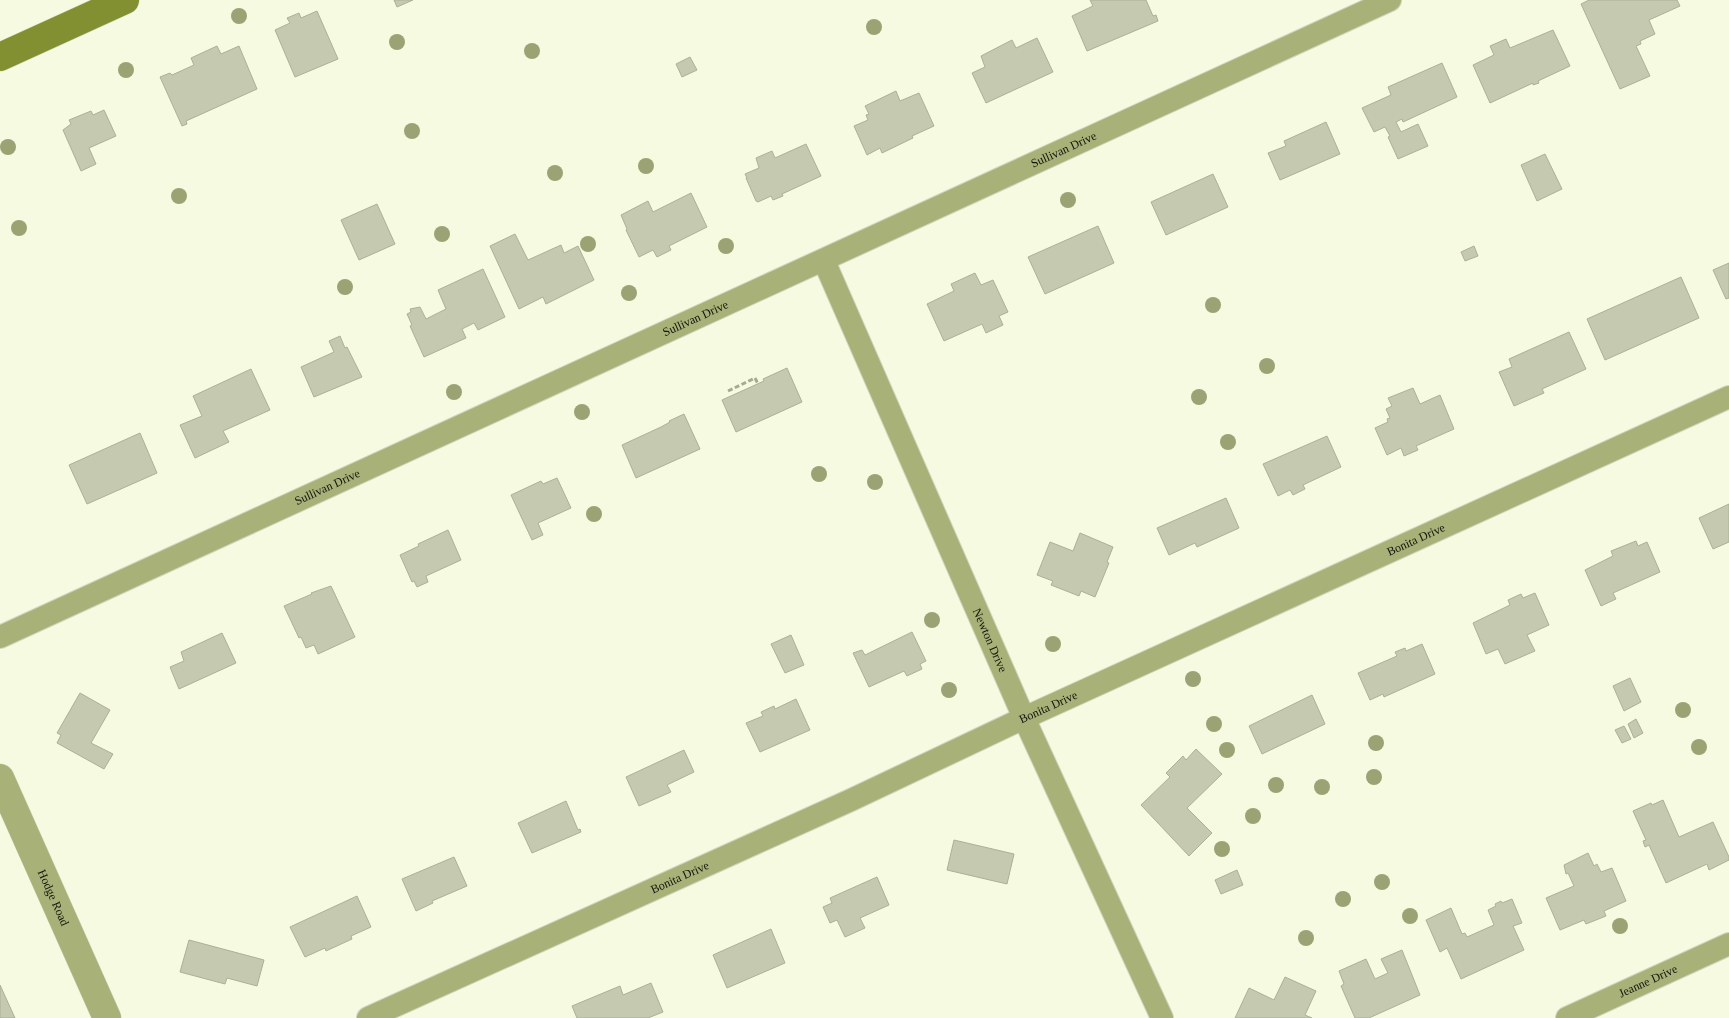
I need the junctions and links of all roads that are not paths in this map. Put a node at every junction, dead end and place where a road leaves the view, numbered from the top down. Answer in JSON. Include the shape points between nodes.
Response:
{"nodes":[{"id":1,"x":125,"y":0,"type":"edge"},
{"id":2,"x":1390,"y":0,"type":"edge"},
{"id":3,"x":0,"y":57,"type":"edge"},
{"id":4,"x":824,"y":261,"type":"junction"},
{"id":5,"x":1729,"y":397,"type":"edge"},
{"id":6,"x":0,"y":637,"type":"edge"},
{"id":7,"x":1024,"y":718,"type":"junction"},
{"id":8,"x":0,"y":778,"type":"edge"},
{"id":9,"x":1729,"y":944,"type":"edge"},
{"id":10,"x":107,"y":1018,"type":"edge"},
{"id":11,"x":368,"y":1018,"type":"edge"},
{"id":12,"x":1162,"y":1018,"type":"edge"},
{"id":13,"x":1567,"y":1018,"type":"edge"}],
"edges":[{"from":1,"to":3,"type":"main road"},
{"from":2,"to":4,"type":"street","name":"Sullivan Drive"},
{"from":4,"to":6,"type":"street","name":"Sullivan Drive"},
{"from":4,"to":7,"type":"street","name":"Newton Drive"},
{"from":5,"to":7,"type":"street","name":"Bonita Drive"},
{"from":7,"to":11,"type":"street","name":"Bonita Drive","via":[[851,800]]},
{"from":7,"to":12,"type":"street","name":"Newton Drive"},
{"from":8,"to":10,"type":"street","name":"Hodge Road"},
{"from":9,"to":13,"type":"street","name":"Jeanne Drive"}]}
